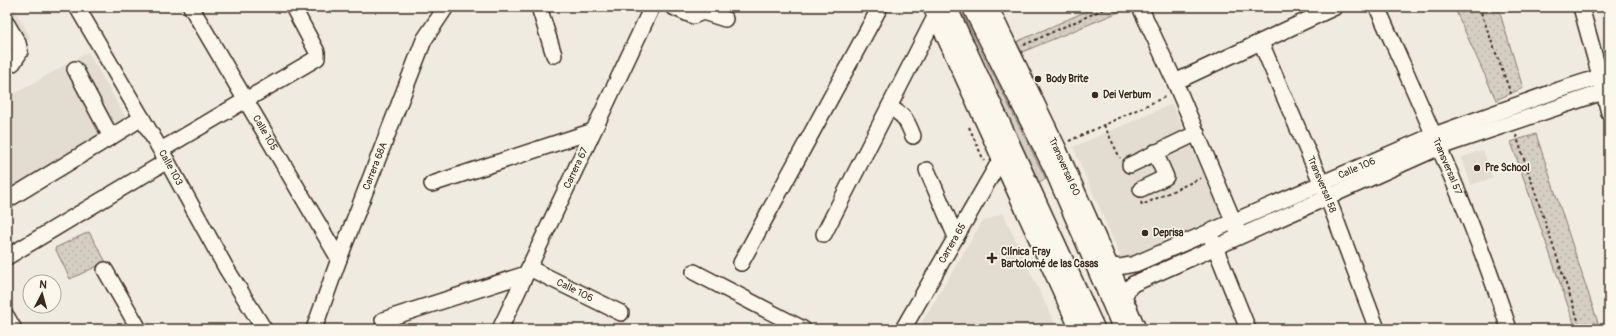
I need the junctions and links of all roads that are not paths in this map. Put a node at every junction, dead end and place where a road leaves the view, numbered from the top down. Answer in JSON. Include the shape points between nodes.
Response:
{"nodes":[{"id":1,"x":77,"y":7,"type":"edge"},
{"id":2,"x":192,"y":7,"type":"edge"},
{"id":3,"x":293,"y":7,"type":"edge"},
{"id":4,"x":446,"y":7,"type":"edge"},
{"id":5,"x":539,"y":7,"type":"edge"},
{"id":6,"x":652,"y":7,"type":"edge"},
{"id":7,"x":673,"y":7,"type":"edge"},
{"id":8,"x":880,"y":7,"type":"edge"},
{"id":9,"x":970,"y":7,"type":"edge"},
{"id":10,"x":988,"y":7,"type":"edge"},
{"id":11,"x":1140,"y":7,"type":"edge"},
{"id":12,"x":1335,"y":7,"type":"edge"},
{"id":13,"x":1377,"y":7,"type":"edge"},
{"id":14,"x":1581,"y":7,"type":"edge"},
{"id":15,"x":939,"y":10,"type":"edge"},
{"id":16,"x":725,"y":19,"type":"dead end"},
{"id":17,"x":9,"y":33,"type":"edge"},
{"id":18,"x":1261,"y":43,"type":"junction"},
{"id":19,"x":554,"y":55,"type":"dead end"},
{"id":20,"x":7,"y":66,"type":"edge"},
{"id":21,"x":74,"y":69,"type":"dead end"},
{"id":22,"x":1605,"y":75,"type":"edge"},
{"id":23,"x":1177,"y":86,"type":"junction"},
{"id":24,"x":1606,"y":91,"type":"edge"},
{"id":25,"x":246,"y":100,"type":"junction"},
{"id":26,"x":889,"y":107,"type":"junction"},
{"id":27,"x":1609,"y":113,"type":"edge"},
{"id":28,"x":142,"y":118,"type":"junction"},
{"id":29,"x":593,"y":131,"type":"junction"},
{"id":30,"x":1197,"y":133,"type":"junction"},
{"id":31,"x":913,"y":136,"type":"dead end"},
{"id":32,"x":111,"y":138,"type":"junction"},
{"id":33,"x":1437,"y":141,"type":"junction"},
{"id":34,"x":1156,"y":152,"type":"junction"},
{"id":35,"x":164,"y":155,"type":"junction"},
{"id":36,"x":1002,"y":157,"type":"junction"},
{"id":37,"x":1130,"y":165,"type":"dead end"},
{"id":38,"x":927,"y":170,"type":"dead end"},
{"id":39,"x":432,"y":184,"type":"dead end"},
{"id":40,"x":1141,"y":189,"type":"dead end"},
{"id":41,"x":1325,"y":190,"type":"junction"},
{"id":42,"x":7,"y":200,"type":"edge"},
{"id":43,"x":1237,"y":229,"type":"junction"},
{"id":44,"x":824,"y":234,"type":"dead end"},
{"id":45,"x":956,"y":237,"type":"junction"},
{"id":46,"x":1213,"y":240,"type":"junction"},
{"id":47,"x":7,"y":257,"type":"edge"},
{"id":48,"x":339,"y":259,"type":"junction"},
{"id":49,"x":741,"y":263,"type":"dead end"},
{"id":50,"x":1107,"y":264,"type":"junction"},
{"id":51,"x":105,"y":270,"type":"dead end"},
{"id":52,"x":528,"y":271,"type":"junction"},
{"id":53,"x":694,"y":272,"type":"dead end"},
{"id":54,"x":1123,"y":299,"type":"junction"},
{"id":55,"x":621,"y":313,"type":"dead end"},
{"id":56,"x":7,"y":317,"type":"edge"},
{"id":57,"x":383,"y":320,"type":"dead end"},
{"id":58,"x":14,"y":329,"type":"edge"},
{"id":59,"x":139,"y":329,"type":"edge"},
{"id":60,"x":264,"y":329,"type":"edge"},
{"id":61,"x":314,"y":329,"type":"edge"},
{"id":62,"x":500,"y":329,"type":"edge"},
{"id":63,"x":803,"y":329,"type":"edge"},
{"id":64,"x":903,"y":329,"type":"edge"},
{"id":65,"x":1080,"y":329,"type":"edge"},
{"id":66,"x":1096,"y":329,"type":"edge"},
{"id":67,"x":1121,"y":329,"type":"edge"},
{"id":68,"x":1136,"y":329,"type":"edge"},
{"id":69,"x":1248,"y":329,"type":"edge"},
{"id":70,"x":1378,"y":329,"type":"edge"},
{"id":71,"x":1509,"y":329,"type":"edge"}],
"edges":[{"from":1,"to":28,"type":"street","name":"Calle 103"},
{"from":2,"to":25,"type":"street","name":"Calle 105"},
{"from":3,"to":25,"type":"street","via":[[317,52],[317,58]]},
{"from":4,"to":48,"type":"street","name":"Carrera 68A","via":[[424,40]]},
{"from":5,"to":19,"type":"street"},
{"from":6,"to":29,"type":"street","name":"Carrera 67"},
{"from":7,"to":16,"type":"street","via":[[693,16],[703,12]]},
{"from":8,"to":49,"type":"street"},
{"from":9,"to":67,"type":"street","via":[[1051,167]]},
{"from":10,"to":50,"type":"main road","name":"Transversal 60","via":[[1056,148]]},
{"from":11,"to":23,"type":"street"},
{"from":12,"to":18,"type":"street"},
{"from":13,"to":33,"type":"street","name":"Transversal 57"},
{"from":14,"to":22,"type":"street"},
{"from":15,"to":26,"type":"street"},
{"from":15,"to":36,"type":"main road"},
{"from":15,"to":66,"type":"street"},
{"from":17,"to":20,"type":"street","via":[[20,47],[20,52],[13,63]]},
{"from":18,"to":23,"type":"street"},
{"from":18,"to":41,"type":"street","name":"Transversal 58"},
{"from":21,"to":32,"type":"street"},
{"from":22,"to":24,"type":"street"},
{"from":22,"to":33,"type":"street","name":"Calle 106"},
{"from":23,"to":30,"type":"street"},
{"from":24,"to":27,"type":"street"},
{"from":24,"to":33,"type":"street","name":"Calle 106"},
{"from":25,"to":35,"type":"street"},
{"from":25,"to":48,"type":"street","name":"Calle 105"},
{"from":26,"to":31,"type":"street","via":[[905,118]]},
{"from":26,"to":44,"type":"street"},
{"from":28,"to":32,"type":"street"},
{"from":28,"to":35,"type":"street","name":"Calle 103"},
{"from":29,"to":39,"type":"street"},
{"from":29,"to":52,"type":"street","name":"Carrera 67","via":[[584,161]]},
{"from":30,"to":34,"type":"street"},
{"from":30,"to":43,"type":"street"},
{"from":32,"to":42,"type":"street"},
{"from":33,"to":41,"type":"street","name":"Calle 106"},
{"from":33,"to":71,"type":"street","name":"Transversal 57"},
{"from":34,"to":37,"type":"street"},
{"from":34,"to":40,"type":"street","via":[[1166,177]]},
{"from":35,"to":47,"type":"street"},
{"from":35,"to":60,"type":"street","name":"Calle 103","via":[[226,268]]},
{"from":36,"to":45,"type":"street","name":"Carrera 65"},
{"from":36,"to":65,"type":"main road"},
{"from":38,"to":45,"type":"street"},
{"from":41,"to":43,"type":"street","name":"Calle 106"},
{"from":41,"to":70,"type":"street","name":"Transversal 58"},
{"from":43,"to":46,"type":"street","name":"Calle 106"},
{"from":45,"to":64,"type":"street","name":"Carrera 65"},
{"from":46,"to":50,"type":"street","name":"Calle 106","via":[[1136,264],[1119,267]]},
{"from":46,"to":54,"type":"street","name":"Calle 106","via":[[1133,284]]},
{"from":46,"to":69,"type":"street"},
{"from":48,"to":61,"type":"street","name":"Carrera 68A"},
{"from":50,"to":54,"type":"main road","name":"Transversal 60"},
{"from":51,"to":59,"type":"street"},
{"from":52,"to":55,"type":"street","name":"Calle 106"},
{"from":52,"to":57,"type":"street"},
{"from":52,"to":62,"type":"street","name":"Carrera 67"},
{"from":53,"to":63,"type":"street"},
{"from":54,"to":68,"type":"main road","name":"Transversal 60"},
{"from":56,"to":58,"type":"street"}]}
